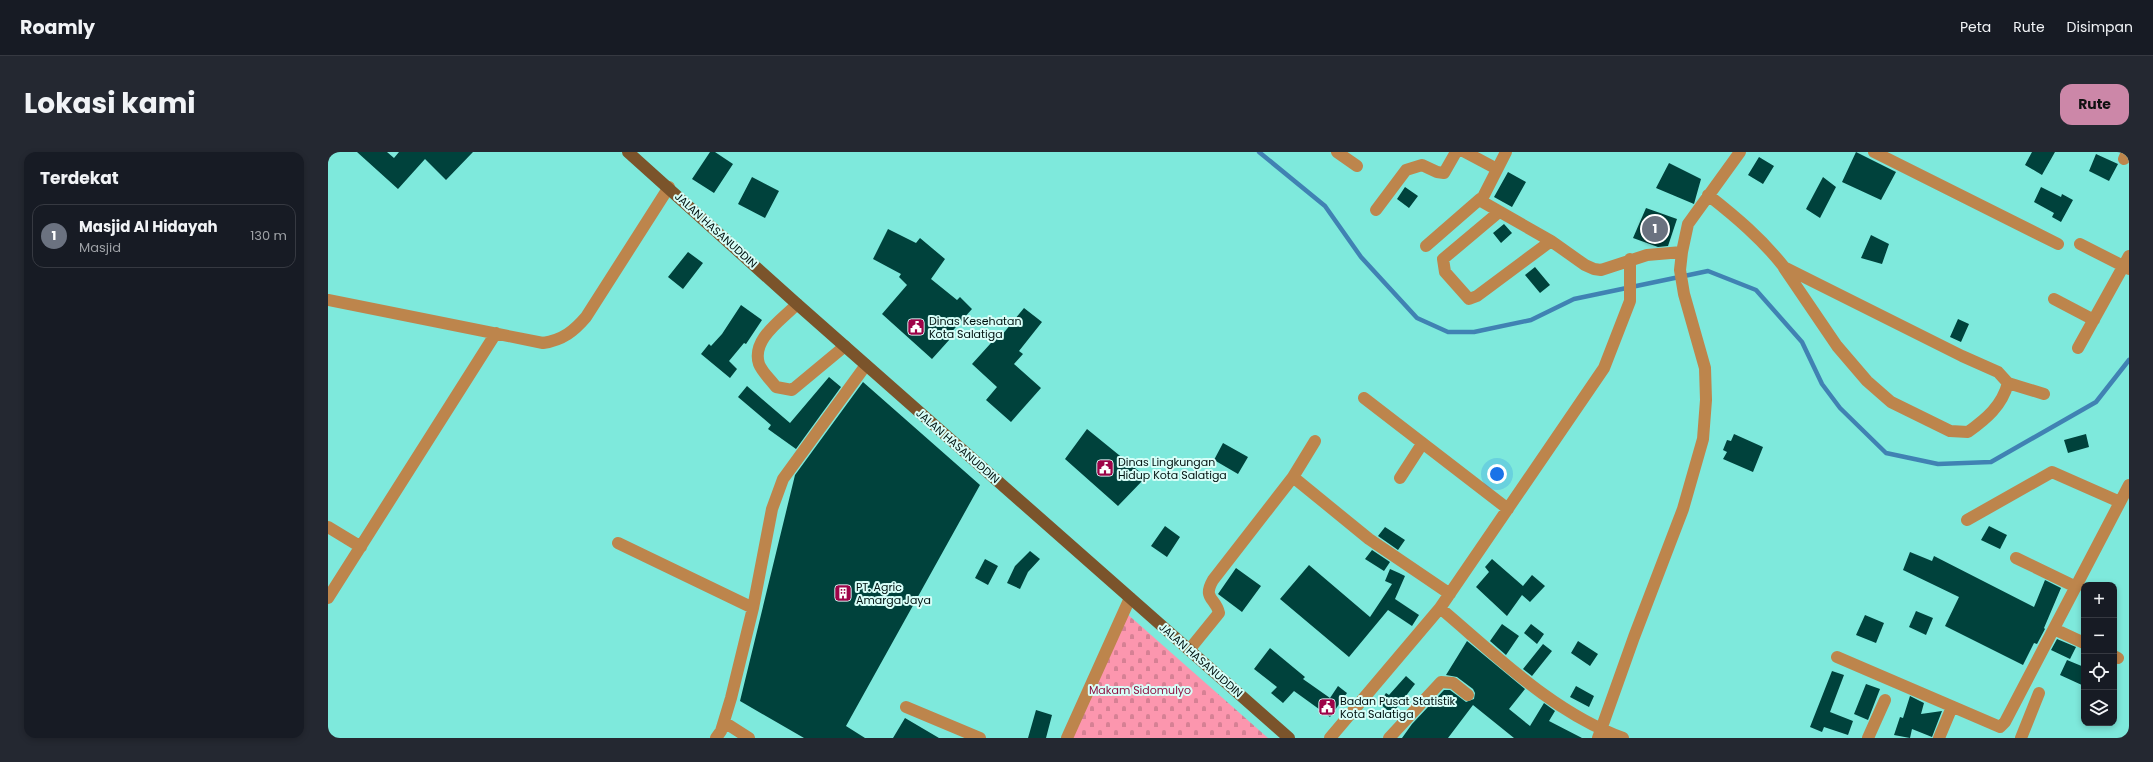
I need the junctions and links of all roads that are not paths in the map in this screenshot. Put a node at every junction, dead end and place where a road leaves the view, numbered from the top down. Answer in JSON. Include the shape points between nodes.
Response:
{"nodes":[{"id":1,"x":628,"y":152,"type":"edge"},
{"id":2,"x":1337,"y":152,"type":"edge"},
{"id":3,"x":1456,"y":152,"type":"edge"},
{"id":4,"x":1465,"y":152,"type":"edge"},
{"id":5,"x":1506,"y":152,"type":"edge"},
{"id":6,"x":1740,"y":152,"type":"edge"},
{"id":7,"x":1874,"y":152,"type":"edge"},
{"id":8,"x":1358,"y":166,"type":"dead end"},
{"id":9,"x":1497,"y":169,"type":"junction"},
{"id":10,"x":669,"y":187,"type":"junction"},
{"id":11,"x":1708,"y":195,"type":"junction"},
{"id":12,"x":1480,"y":199,"type":"junction"},
{"id":13,"x":1376,"y":210,"type":"dead end"},
{"id":14,"x":1498,"y":212,"type":"junction"},
{"id":15,"x":1551,"y":241,"type":"junction"},
{"id":16,"x":2058,"y":244,"type":"dead end"},
{"id":17,"x":2080,"y":244,"type":"dead end"},
{"id":18,"x":1426,"y":246,"type":"dead end"},
{"id":19,"x":1682,"y":252,"type":"junction"},
{"id":20,"x":1630,"y":259,"type":"junction"},
{"id":21,"x":2127,"y":264,"type":"edge"},
{"id":22,"x":1784,"y":267,"type":"junction"},
{"id":23,"x":2054,"y":299,"type":"dead end"},
{"id":24,"x":328,"y":300,"type":"edge"},
{"id":25,"x":797,"y":304,"type":"junction"},
{"id":26,"x":2094,"y":320,"type":"junction"},
{"id":27,"x":496,"y":333,"type":"junction"},
{"id":28,"x":845,"y":346,"type":"junction"},
{"id":29,"x":2078,"y":348,"type":"dead end"},
{"id":30,"x":866,"y":365,"type":"junction"},
{"id":31,"x":2008,"y":383,"type":"junction"},
{"id":32,"x":2044,"y":394,"type":"dead end"},
{"id":33,"x":1364,"y":398,"type":"dead end"},
{"id":34,"x":1315,"y":441,"type":"dead end"},
{"id":35,"x":1422,"y":444,"type":"junction"},
{"id":36,"x":1293,"y":477,"type":"junction"},
{"id":37,"x":1400,"y":478,"type":"dead end"},
{"id":38,"x":2129,"y":485,"type":"edge"},
{"id":39,"x":2120,"y":502,"type":"junction"},
{"id":40,"x":1508,"y":509,"type":"junction"},
{"id":41,"x":1967,"y":520,"type":"dead end"},
{"id":42,"x":328,"y":527,"type":"edge"},
{"id":43,"x":618,"y":542,"type":"dead end"},
{"id":44,"x":361,"y":547,"type":"junction"},
{"id":45,"x":2016,"y":558,"type":"dead end"},
{"id":46,"x":2076,"y":587,"type":"junction"},
{"id":47,"x":1450,"y":594,"type":"junction"},
{"id":48,"x":328,"y":598,"type":"edge"},
{"id":49,"x":1130,"y":598,"type":"junction"},
{"id":50,"x":753,"y":608,"type":"junction"},
{"id":51,"x":1440,"y":608,"type":"junction"},
{"id":52,"x":2054,"y":629,"type":"junction"},
{"id":53,"x":2081,"y":642,"type":"edge"},
{"id":54,"x":1189,"y":650,"type":"junction"},
{"id":55,"x":1837,"y":658,"type":"dead end"},
{"id":56,"x":2039,"y":693,"type":"dead end"},
{"id":57,"x":1468,"y":695,"type":"dead end"},
{"id":58,"x":1885,"y":700,"type":"dead end"},
{"id":59,"x":906,"y":707,"type":"dead end"},
{"id":60,"x":1952,"y":707,"type":"junction"},
{"id":61,"x":724,"y":722,"type":"junction"},
{"id":62,"x":1600,"y":734,"type":"edge"},
{"id":63,"x":716,"y":738,"type":"edge"},
{"id":64,"x":749,"y":738,"type":"edge"},
{"id":65,"x":980,"y":738,"type":"edge"},
{"id":66,"x":1068,"y":738,"type":"edge"},
{"id":67,"x":1289,"y":738,"type":"edge"},
{"id":68,"x":1330,"y":738,"type":"edge"},
{"id":69,"x":1389,"y":738,"type":"edge"},
{"id":70,"x":1623,"y":738,"type":"edge"},
{"id":71,"x":1868,"y":738,"type":"edge"},
{"id":72,"x":1939,"y":738,"type":"edge"},
{"id":73,"x":2021,"y":738,"type":"edge"}],
"edges":[{"from":1,"to":10,"type":"main road","name":"JALAN HASANUDDIN"},
{"from":2,"to":8,"type":"street"},
{"from":3,"to":13,"type":"street","via":[[1444,173],[1422,165],[1406,170]]},
{"from":4,"to":9,"type":"street"},
{"from":5,"to":9,"type":"street"},
{"from":6,"to":11,"type":"street"},
{"from":7,"to":16,"type":"street"},
{"from":9,"to":12,"type":"street"},
{"from":10,"to":25,"type":"main road","name":"JALAN HASANUDDIN"},
{"from":10,"to":27,"type":"street","via":[[576,329],[558,340],[543,343]]},
{"from":11,"to":19,"type":"street","via":[[1688,224]]},
{"from":11,"to":22,"type":"street","via":[[1753,232]]},
{"from":12,"to":14,"type":"street"},
{"from":12,"to":18,"type":"street"},
{"from":14,"to":15,"type":"street"},
{"from":14,"to":15,"type":"street","via":[[1443,259],[1445,272],[1469,299],[1477,296]]},
{"from":15,"to":20,"type":"street","via":[[1594,269],[1601,270]]},
{"from":17,"to":21,"type":"street"},
{"from":19,"to":20,"type":"street"},
{"from":19,"to":62,"type":"street","via":[[1680,270],[1684,294],[1705,368],[1703,439],[1683,509]]},
{"from":20,"to":40,"type":"street","via":[[1630,301],[1604,368]]},
{"from":21,"to":26,"type":"street"},
{"from":22,"to":31,"type":"street","via":[[1998,372]]},
{"from":22,"to":31,"type":"street","via":[[1837,346],[1867,381],[1891,402],[1950,431],[1968,432],[1988,417],[2004,395]]},
{"from":23,"to":26,"type":"street"},
{"from":24,"to":27,"type":"street"},
{"from":25,"to":28,"type":"main road","name":"JALAN HASANUDDIN"},
{"from":25,"to":28,"type":"street","via":[[765,335],[758,350],[759,365],[776,387],[792,390]]},
{"from":26,"to":29,"type":"street"},
{"from":27,"to":44,"type":"street"},
{"from":28,"to":30,"type":"main road","name":"JALAN HASANUDDIN"},
{"from":30,"to":49,"type":"main road","name":"JALAN HASANUDDIN"},
{"from":30,"to":50,"type":"street","via":[[783,479],[772,509]]},
{"from":31,"to":32,"type":"street"},
{"from":33,"to":35,"type":"street"},
{"from":34,"to":36,"type":"street"},
{"from":35,"to":37,"type":"street"},
{"from":35,"to":40,"type":"street"},
{"from":36,"to":47,"type":"street","via":[[1369,539]]},
{"from":36,"to":54,"type":"street","via":[[1213,580],[1209,595],[1219,613]]},
{"from":38,"to":39,"type":"street"},
{"from":39,"to":41,"type":"street","via":[[2052,472]]},
{"from":39,"to":46,"type":"street"},
{"from":40,"to":47,"type":"street"},
{"from":42,"to":44,"type":"street"},
{"from":43,"to":50,"type":"street"},
{"from":44,"to":48,"type":"street"},
{"from":45,"to":46,"type":"street"},
{"from":46,"to":52,"type":"street"},
{"from":47,"to":51,"type":"street"},
{"from":49,"to":54,"type":"main road","name":"JALAN HASANUDDIN"},
{"from":49,"to":66,"type":"street"},
{"from":50,"to":61,"type":"street"},
{"from":51,"to":62,"type":"street","via":[[1529,683]]},
{"from":51,"to":68,"type":"street"},
{"from":52,"to":53,"type":"street"},
{"from":52,"to":60,"type":"street","via":[[2000,727]]},
{"from":54,"to":67,"type":"main road","name":"JALAN HASANUDDIN"},
{"from":55,"to":60,"type":"street"},
{"from":56,"to":73,"type":"street"},
{"from":57,"to":69,"type":"street","via":[[1453,683],[1441,682]]},
{"from":58,"to":71,"type":"street"},
{"from":59,"to":65,"type":"street"},
{"from":60,"to":72,"type":"street"},
{"from":61,"to":63,"type":"street"},
{"from":61,"to":64,"type":"street"},
{"from":62,"to":70,"type":"street"}]}
